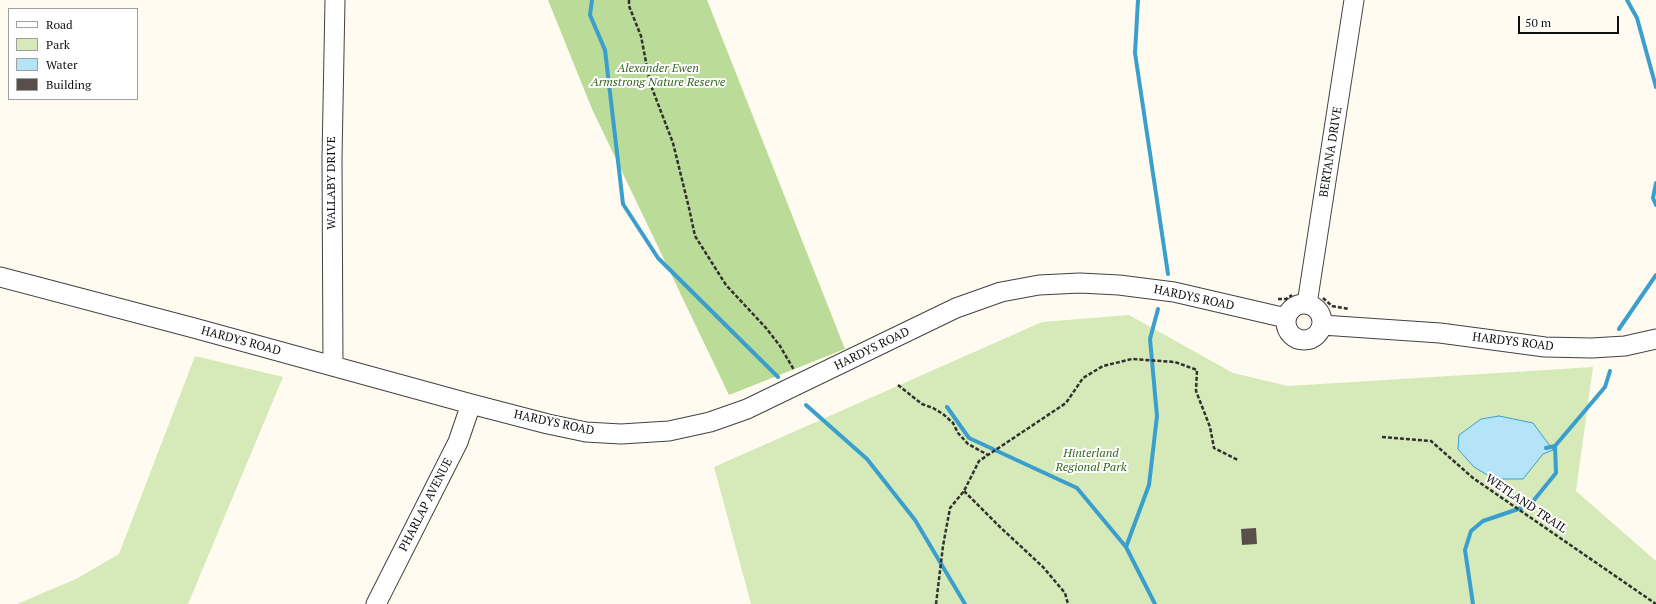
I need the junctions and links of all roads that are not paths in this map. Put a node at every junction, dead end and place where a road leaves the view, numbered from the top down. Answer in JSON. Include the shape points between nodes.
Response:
{"nodes":[{"id":1,"x":335,"y":0,"type":"edge"},
{"id":2,"x":1354,"y":0,"type":"edge"},
{"id":3,"x":0,"y":277,"type":"edge"},
{"id":4,"x":1302,"y":297,"type":"junction"},
{"id":5,"x":1286,"y":318,"type":"junction"},
{"id":6,"x":1322,"y":325,"type":"junction"},
{"id":7,"x":1656,"y":339,"type":"edge"},
{"id":8,"x":333,"y":366,"type":"junction"},
{"id":9,"x":471,"y":404,"type":"junction"},
{"id":10,"x":376,"y":604,"type":"edge"}],
"edges":[{"from":1,"to":8,"type":"street","name":"WALLABY DRIVE","via":[[332,158]]},
{"from":2,"to":4,"type":"street","name":"BERTANA DRIVE"},
{"from":3,"to":8,"type":"street","name":"HARDYS ROAD"},
{"from":4,"to":5,"type":"street","via":[[1287,313]]},
{"from":4,"to":6,"type":"street","via":[[1319,311]]},
{"from":5,"to":6,"type":"street","via":[[1289,333],[1301,340],[1308,340],[1314,336]]},
{"from":5,"to":9,"type":"street","name":"HARDYS ROAD","via":[[1174,292],[1080,282],[1039,285],[1002,292],[956,308],[747,409],[710,422],[669,430],[621,434],[586,432]]},
{"from":6,"to":7,"type":"street","name":"HARDYS ROAD","via":[[1440,332],[1545,347],[1626,346]]},
{"from":8,"to":9,"type":"street","name":"HARDYS ROAD"},
{"from":9,"to":10,"type":"street","name":"PHARLAP AVENUE","via":[[458,442]]}]}
